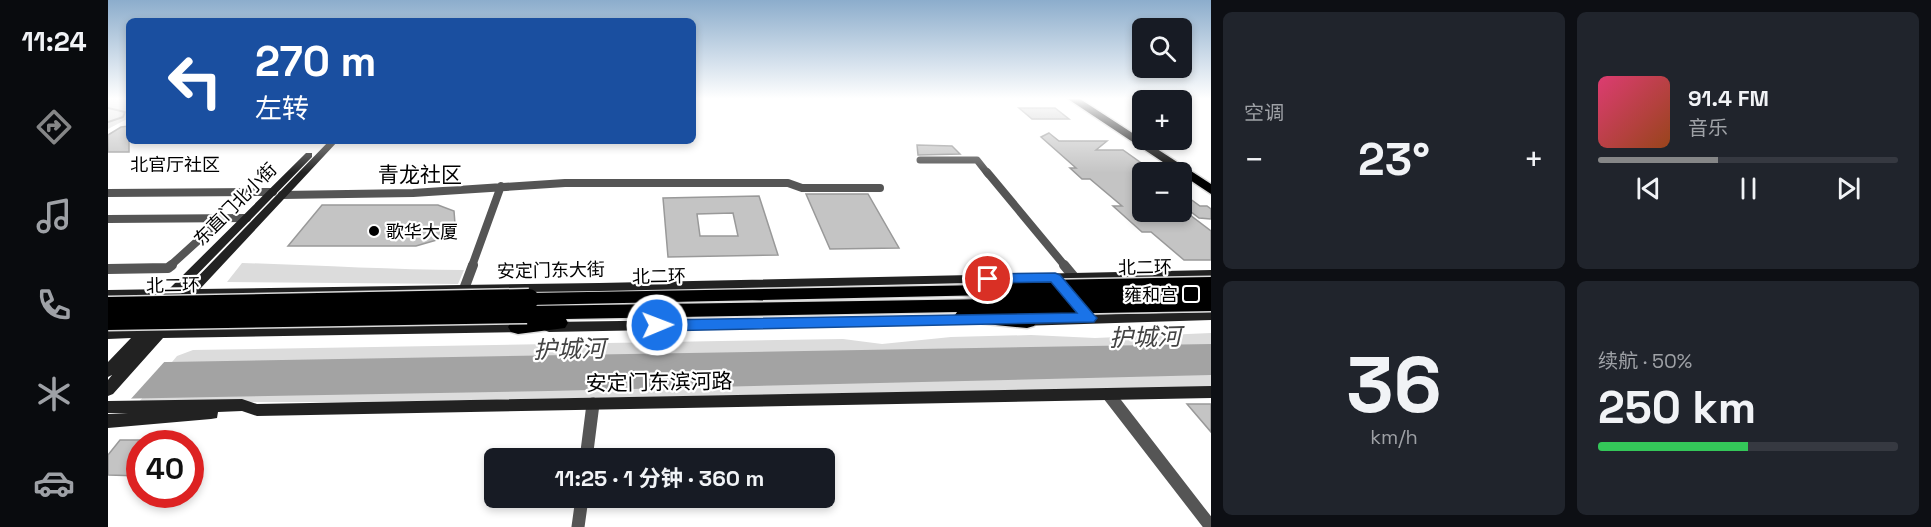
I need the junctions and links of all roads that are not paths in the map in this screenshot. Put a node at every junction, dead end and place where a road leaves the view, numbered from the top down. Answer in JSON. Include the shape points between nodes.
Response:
{"nodes":[{"id":1,"x":1109,"y":124,"type":"edge"},
{"id":2,"x":320,"y":144,"type":"edge"},
{"id":3,"x":331,"y":144,"type":"edge"},
{"id":4,"x":1157,"y":156,"type":"junction"},
{"id":5,"x":920,"y":160,"type":"dead end"},
{"id":6,"x":1162,"y":162,"type":"edge"},
{"id":7,"x":501,"y":186,"type":"junction"},
{"id":8,"x":1192,"y":187,"type":"edge"},
{"id":9,"x":880,"y":188,"type":"dead end"},
{"id":10,"x":1211,"y":190,"type":"edge"},
{"id":11,"x":108,"y":193,"type":"edge"},
{"id":12,"x":277,"y":193,"type":"junction"},
{"id":13,"x":1211,"y":200,"type":"edge"},
{"id":14,"x":224,"y":218,"type":"junction"},
{"id":15,"x":247,"y":218,"type":"junction"},
{"id":16,"x":108,"y":219,"type":"edge"},
{"id":17,"x":108,"y":269,"type":"edge"},
{"id":18,"x":1211,"y":274,"type":"edge"},
{"id":19,"x":1074,"y":277,"type":"junction"},
{"id":20,"x":1055,"y":278,"type":"junction"},
{"id":21,"x":599,"y":287,"type":"junction"},
{"id":22,"x":1211,"y":287,"type":"edge"},
{"id":23,"x":464,"y":289,"type":"junction"},
{"id":24,"x":407,"y":290,"type":"junction"},
{"id":25,"x":273,"y":292,"type":"junction"},
{"id":26,"x":989,"y":292,"type":"junction"},
{"id":27,"x":171,"y":293,"type":"junction"},
{"id":28,"x":188,"y":293,"type":"junction"},
{"id":29,"x":108,"y":294,"type":"edge"},
{"id":30,"x":146,"y":294,"type":"junction"},
{"id":31,"x":720,"y":296,"type":"junction"},
{"id":32,"x":1211,"y":301,"type":"edge"},
{"id":33,"x":108,"y":307,"type":"edge"},
{"id":34,"x":870,"y":307,"type":"junction"},
{"id":35,"x":525,"y":313,"type":"junction"},
{"id":36,"x":1211,"y":316,"type":"edge"},
{"id":37,"x":1089,"y":318,"type":"junction"},
{"id":38,"x":108,"y":320,"type":"edge"},
{"id":39,"x":1027,"y":321,"type":"junction"},
{"id":40,"x":388,"y":329,"type":"junction"},
{"id":41,"x":242,"y":331,"type":"junction"},
{"id":42,"x":161,"y":332,"type":"junction"},
{"id":43,"x":108,"y":333,"type":"edge"},
{"id":44,"x":144,"y":333,"type":"junction"},
{"id":45,"x":108,"y":371,"type":"edge"},
{"id":46,"x":108,"y":390,"type":"edge"},
{"id":47,"x":1211,"y":393,"type":"edge"},
{"id":48,"x":1109,"y":394,"type":"junction"},
{"id":49,"x":593,"y":404,"type":"junction"},
{"id":50,"x":108,"y":407,"type":"edge"},
{"id":51,"x":257,"y":410,"type":"junction"},
{"id":52,"x":108,"y":421,"type":"edge"},
{"id":53,"x":587,"y":448,"type":"edge"},
{"id":54,"x":581,"y":508,"type":"edge"},
{"id":55,"x":578,"y":527,"type":"edge"},
{"id":56,"x":1211,"y":527,"type":"edge"}],
"edges":[{"from":1,"to":4,"type":"main road"},
{"from":2,"to":12,"type":"street","name":"东直门北小街"},
{"from":3,"to":12,"type":"street","name":"东直门北小街"},
{"from":4,"to":6,"type":"main road"},
{"from":4,"to":10,"type":"main road"},
{"from":5,"to":19,"type":"street","via":[[977,160]]},
{"from":7,"to":9,"type":"street","via":[[788,183],[802,188]]},
{"from":7,"to":12,"type":"street","via":[[413,194]]},
{"from":7,"to":23,"type":"street"},
{"from":8,"to":13,"type":"main road"},
{"from":11,"to":12,"type":"street"},
{"from":12,"to":15,"type":"street","name":"东直门北小街"},
{"from":12,"to":28,"type":"street","name":"东直门北小街"},
{"from":14,"to":15,"type":"street"},
{"from":14,"to":16,"type":"street"},
{"from":14,"to":17,"type":"street","via":[[168,268]]},
{"from":15,"to":27,"type":"street","name":"东直门北小街"},
{"from":18,"to":19,"type":"street","name":"安定门东大街"},
{"from":19,"to":20,"type":"street","name":"安定门东大街"},
{"from":20,"to":26,"type":"street","name":"安定门东大街"},
{"from":20,"to":37,"type":"street"},
{"from":21,"to":23,"type":"street","name":"安定门东大街"},
{"from":21,"to":26,"type":"street","name":"安定门东大街"},
{"from":21,"to":31,"type":"highway"},
{"from":22,"to":26,"type":"highway","name":"北二环","bridge":true},
{"from":23,"to":24,"type":"street","name":"安定门东大街"},
{"from":24,"to":25,"type":"street","name":"安定门东大街"},
{"from":24,"to":40,"type":"street"},
{"from":25,"to":28,"type":"street","name":"安定门东大街"},
{"from":25,"to":41,"type":"street"},
{"from":26,"to":31,"type":"highway","name":"北二环"},
{"from":26,"to":32,"type":"highway","name":"北二环","bridge":true},
{"from":26,"to":34,"type":"highway","name":"北二环"},
{"from":27,"to":28,"type":"street","name":"安定门东大街"},
{"from":27,"to":30,"type":"street","name":"安定门东大街"},
{"from":27,"to":44,"type":"street","name":"东直门北小街"},
{"from":28,"to":42,"type":"street","name":"东直门北小街"},
{"from":29,"to":30,"type":"street","name":"安定门东大街"},
{"from":30,"to":43,"type":"street"},
{"from":31,"to":35,"type":"highway","name":"北二环"},
{"from":33,"to":35,"type":"highway","name":"北二环","bridge":true},
{"from":34,"to":35,"type":"highway","name":"北二环"},
{"from":34,"to":39,"type":"highway"},
{"from":35,"to":38,"type":"highway","name":"北二环","bridge":true},
{"from":35,"to":39,"type":"street"},
{"from":35,"to":40,"type":"street"},
{"from":36,"to":37,"type":"street"},
{"from":37,"to":39,"type":"street"},
{"from":40,"to":41,"type":"street"},
{"from":41,"to":42,"type":"street"},
{"from":42,"to":44,"type":"street"},
{"from":42,"to":46,"type":"street","name":"东直门北小街"},
{"from":43,"to":44,"type":"street"},
{"from":44,"to":45,"type":"street","name":"东直门北小街"},
{"from":47,"to":48,"type":"street","name":"安定门东滨河路"},
{"from":48,"to":49,"type":"street","name":"安定门东滨河路"},
{"from":48,"to":56,"type":"street"},
{"from":49,"to":51,"type":"street","name":"安定门东滨河路"},
{"from":49,"to":53,"type":"street"},
{"from":50,"to":51,"type":"street","name":"安定门东滨河路","via":[[242,405]]},
{"from":51,"to":52,"type":"street"},
{"from":54,"to":55,"type":"street"}]}
